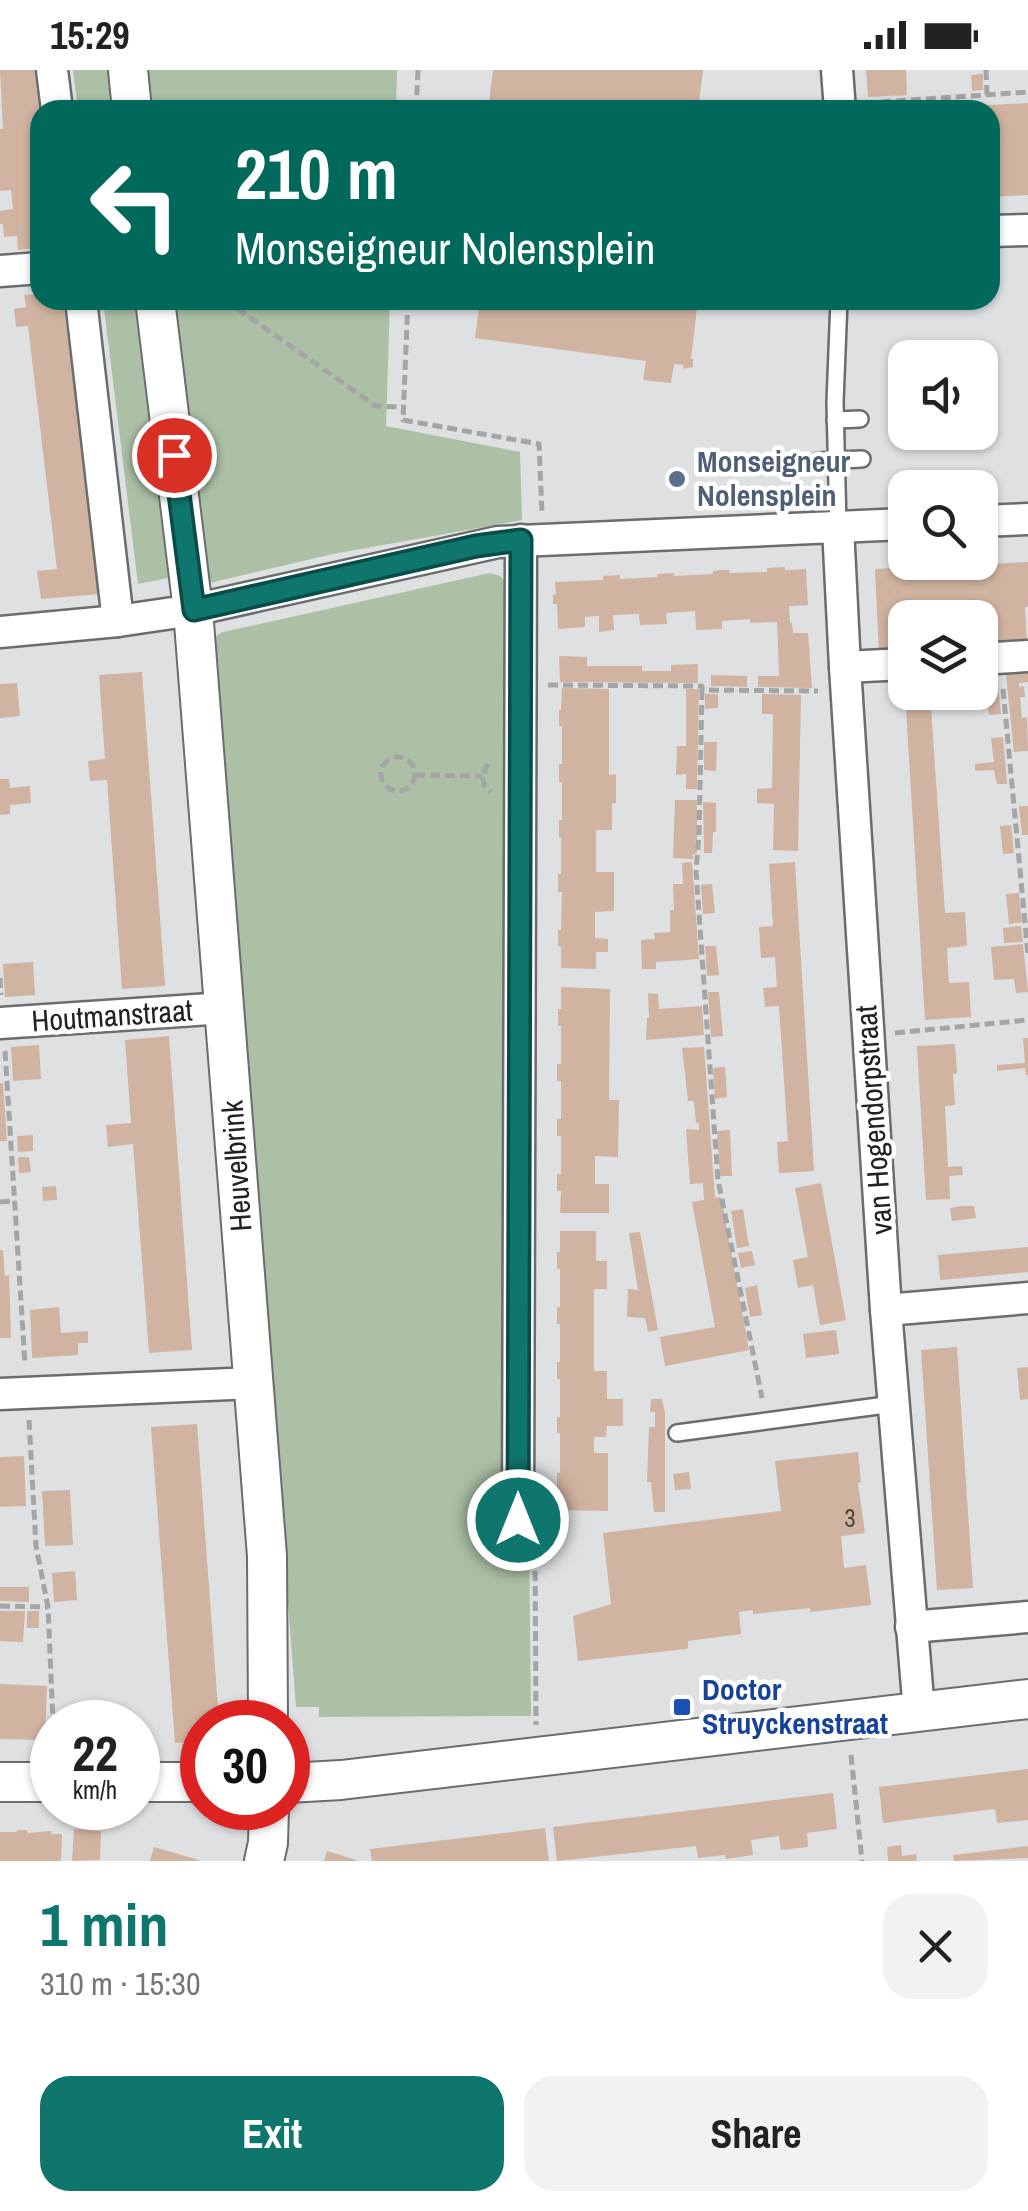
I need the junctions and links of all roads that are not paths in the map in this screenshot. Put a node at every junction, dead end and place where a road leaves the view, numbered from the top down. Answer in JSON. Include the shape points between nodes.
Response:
{"nodes":[{"id":1,"x":52,"y":70,"type":"edge"},
{"id":2,"x":128,"y":70,"type":"edge"},
{"id":3,"x":837,"y":70,"type":"edge"},
{"id":4,"x":56,"y":100,"type":"edge"},
{"id":5,"x":131,"y":100,"type":"edge"},
{"id":6,"x":839,"y":100,"type":"edge"},
{"id":7,"x":1028,"y":230,"type":"edge"},
{"id":8,"x":1000,"y":231,"type":"edge"},
{"id":9,"x":30,"y":269,"type":"edge"},
{"id":10,"x":0,"y":272,"type":"edge"},
{"id":11,"x":82,"y":310,"type":"edge"},
{"id":12,"x":156,"y":310,"type":"edge"},
{"id":13,"x":835,"y":310,"type":"edge"},
{"id":14,"x":860,"y":419,"type":"dead end"},
{"id":15,"x":835,"y":420,"type":"junction"},
{"id":16,"x":862,"y":459,"type":"dead end"},
{"id":17,"x":818,"y":461,"type":"dead end"},
{"id":18,"x":836,"y":461,"type":"junction"},
{"id":19,"x":1028,"y":519,"type":"edge"},
{"id":20,"x":998,"y":520,"type":"edge"},
{"id":21,"x":888,"y":525,"type":"edge"},
{"id":22,"x":838,"y":527,"type":"junction"},
{"id":23,"x":521,"y":540,"type":"junction"},
{"id":24,"x":194,"y":610,"type":"junction"},
{"id":25,"x":118,"y":621,"type":"junction"},
{"id":26,"x":0,"y":632,"type":"edge"},
{"id":27,"x":888,"y":668,"type":"edge"},
{"id":28,"x":846,"y":679,"type":"junction"},
{"id":29,"x":225,"y":1008,"type":"junction"},
{"id":30,"x":1,"y":1023,"type":"edge"},
{"id":31,"x":1028,"y":1298,"type":"edge"},
{"id":32,"x":886,"y":1310,"type":"junction"},
{"id":33,"x":254,"y":1382,"type":"junction"},
{"id":34,"x":14,"y":1393,"type":"edge"},
{"id":35,"x":893,"y":1404,"type":"junction"},
{"id":36,"x":677,"y":1434,"type":"dead end"},
{"id":37,"x":518,"y":1520,"type":"road end"},
{"id":38,"x":1028,"y":1617,"type":"edge"},
{"id":39,"x":912,"y":1627,"type":"junction"},
{"id":40,"x":1028,"y":1699,"type":"edge"},
{"id":41,"x":268,"y":1700,"type":"edge"},
{"id":42,"x":919,"y":1712,"type":"junction"},
{"id":43,"x":0,"y":1782,"type":"edge"},
{"id":44,"x":30,"y":1782,"type":"edge"},
{"id":45,"x":310,"y":1782,"type":"edge"},
{"id":46,"x":268,"y":1830,"type":"edge"},
{"id":47,"x":264,"y":1861,"type":"edge"}],
"edges":[{"from":1,"to":4,"type":"street"},
{"from":2,"to":5,"type":"street"},
{"from":3,"to":6,"type":"street"},
{"from":7,"to":8,"type":"street"},
{"from":9,"to":10,"type":"street"},
{"from":11,"to":25,"type":"street"},
{"from":12,"to":24,"type":"street","name":"Heuvelbrink"},
{"from":13,"to":15,"type":"lane","via":[[829,326]]},
{"from":14,"to":15,"type":"lane"},
{"from":15,"to":18,"type":"lane"},
{"from":16,"to":18,"type":"lane"},
{"from":17,"to":18,"type":"lane"},
{"from":18,"to":22,"type":"lane"},
{"from":19,"to":20,"type":"street"},
{"from":21,"to":22,"type":"street"},
{"from":22,"to":23,"type":"street"},
{"from":22,"to":28,"type":"street","name":"van Hogendorpstraat"},
{"from":23,"to":24,"type":"street"},
{"from":23,"to":37,"type":"street"},
{"from":24,"to":25,"type":"street"},
{"from":24,"to":29,"type":"street","name":"Heuvelbrink"},
{"from":25,"to":26,"type":"street"},
{"from":27,"to":28,"type":"street"},
{"from":28,"to":32,"type":"street","name":"van Hogendorpstraat"},
{"from":29,"to":30,"type":"street","name":"Houtmanstraat"},
{"from":29,"to":33,"type":"street","name":"Heuvelbrink"},
{"from":31,"to":32,"type":"street"},
{"from":32,"to":35,"type":"street","name":"van Hogendorpstraat"},
{"from":33,"to":34,"type":"street"},
{"from":33,"to":41,"type":"street","name":"Heuvelbrink","via":[[267,1556]]},
{"from":35,"to":36,"type":"lane"},
{"from":35,"to":39,"type":"street","name":"van Hogendorpstraat"},
{"from":38,"to":39,"type":"street"},
{"from":39,"to":42,"type":"street","name":"van Hogendorpstraat"},
{"from":40,"to":42,"type":"street"},
{"from":42,"to":45,"type":"street"},
{"from":43,"to":44,"type":"street"},
{"from":46,"to":47,"type":"street"}]}
